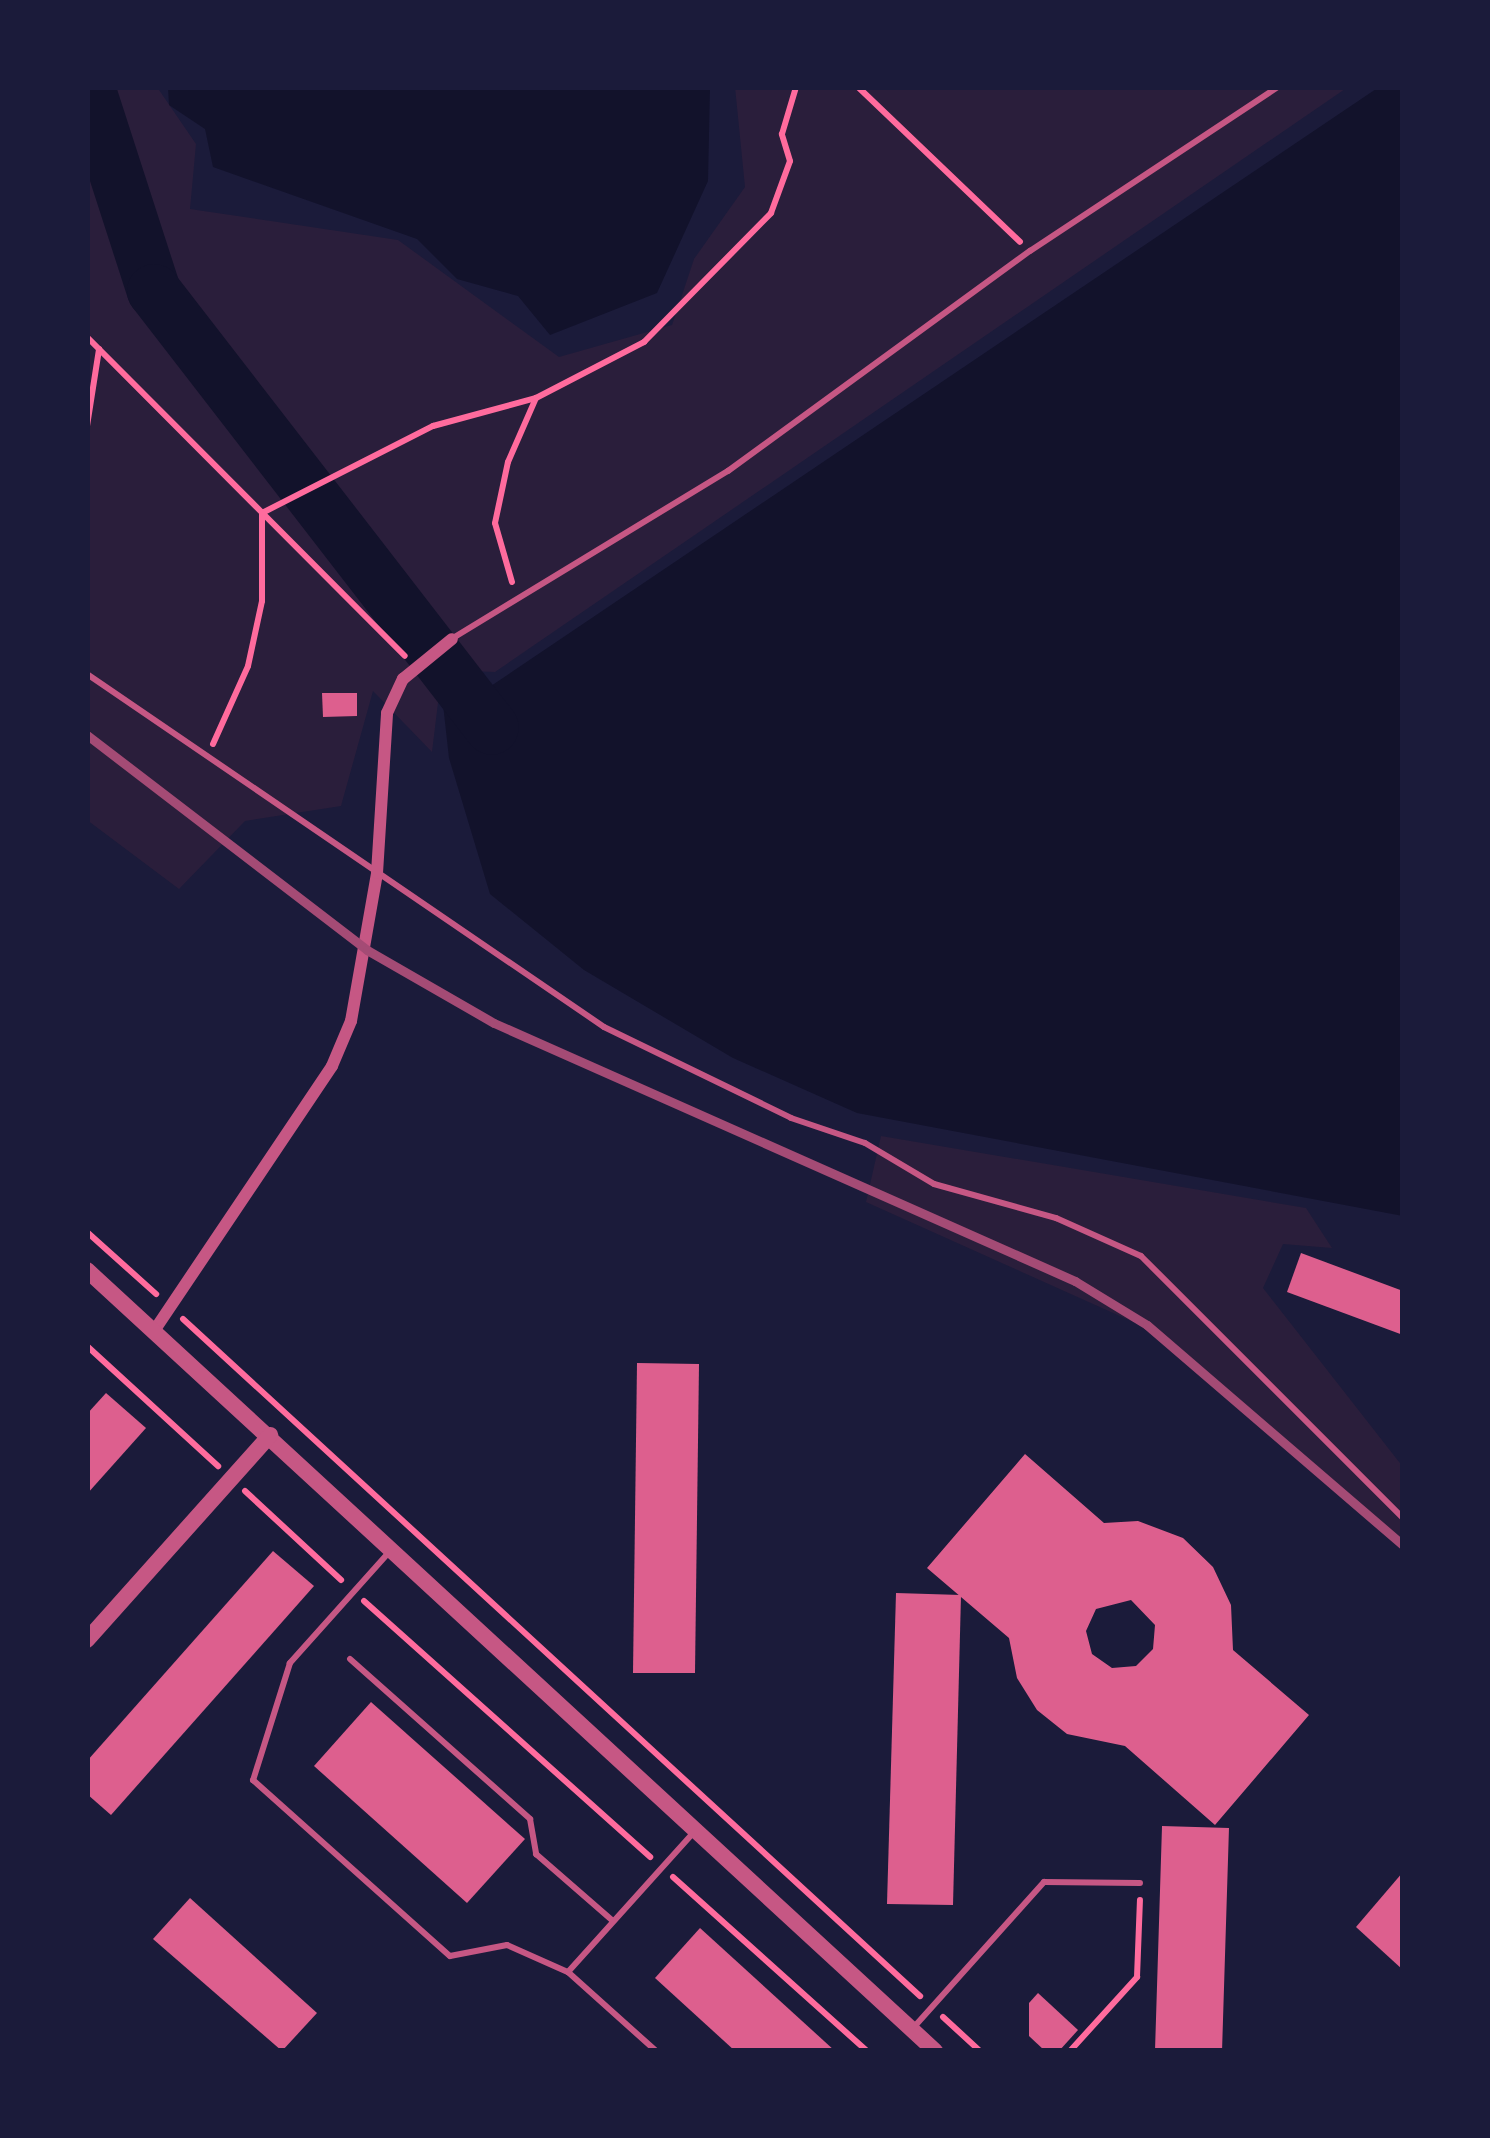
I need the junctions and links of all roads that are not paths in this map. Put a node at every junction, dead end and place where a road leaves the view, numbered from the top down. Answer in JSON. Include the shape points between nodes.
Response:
{"nodes":[{"id":1,"x":1278,"y":87,"type":"edge"},
{"id":2,"x":452,"y":639,"type":"joint"},
{"id":3,"x":87,"y":674,"type":"edge"},
{"id":4,"x":377,"y":873,"type":"junction"},
{"id":5,"x":87,"y":1270,"type":"edge"},
{"id":6,"x":154,"y":1331,"type":"junction"},
{"id":7,"x":270,"y":1435,"type":"junction"},
{"id":8,"x":1403,"y":1518,"type":"edge"},
{"id":9,"x":392,"y":1549,"type":"junction"},
{"id":10,"x":87,"y":1640,"type":"edge"},
{"id":11,"x":350,"y":1659,"type":"dead end"},
{"id":12,"x":696,"y":1830,"type":"junction"},
{"id":13,"x":1140,"y":1883,"type":"road end"},
{"id":14,"x":614,"y":1921,"type":"junction"},
{"id":15,"x":568,"y":1972,"type":"junction"},
{"id":16,"x":912,"y":2030,"type":"junction"},
{"id":17,"x":656,"y":2051,"type":"edge"},
{"id":18,"x":935,"y":2051,"type":"edge"}],
"edges":[{"from":1,"to":2,"type":"lane","via":[[1030,251],[728,471]]},
{"from":2,"to":4,"type":"street","via":[[394,692],[387,713]]},
{"from":3,"to":4,"type":"lane"},
{"from":4,"to":6,"type":"street","via":[[363,976],[332,1066]]},
{"from":4,"to":8,"type":"lane","via":[[604,1028],[791,1118],[865,1143],[934,1184],[1056,1218],[1142,1256]]},
{"from":5,"to":6,"type":"street"},
{"from":6,"to":7,"type":"street"},
{"from":7,"to":9,"type":"street"},
{"from":7,"to":10,"type":"street"},
{"from":9,"to":12,"type":"street"},
{"from":9,"to":15,"type":"lane","via":[[290,1663],[253,1780],[450,1956],[507,1945]]},
{"from":11,"to":14,"type":"lane","via":[[530,1819],[536,1854]]},
{"from":12,"to":14,"type":"lane"},
{"from":12,"to":16,"type":"street"},
{"from":13,"to":16,"type":"lane","via":[[1044,1882]]},
{"from":14,"to":15,"type":"lane"},
{"from":15,"to":17,"type":"lane"},
{"from":16,"to":18,"type":"street"}]}
